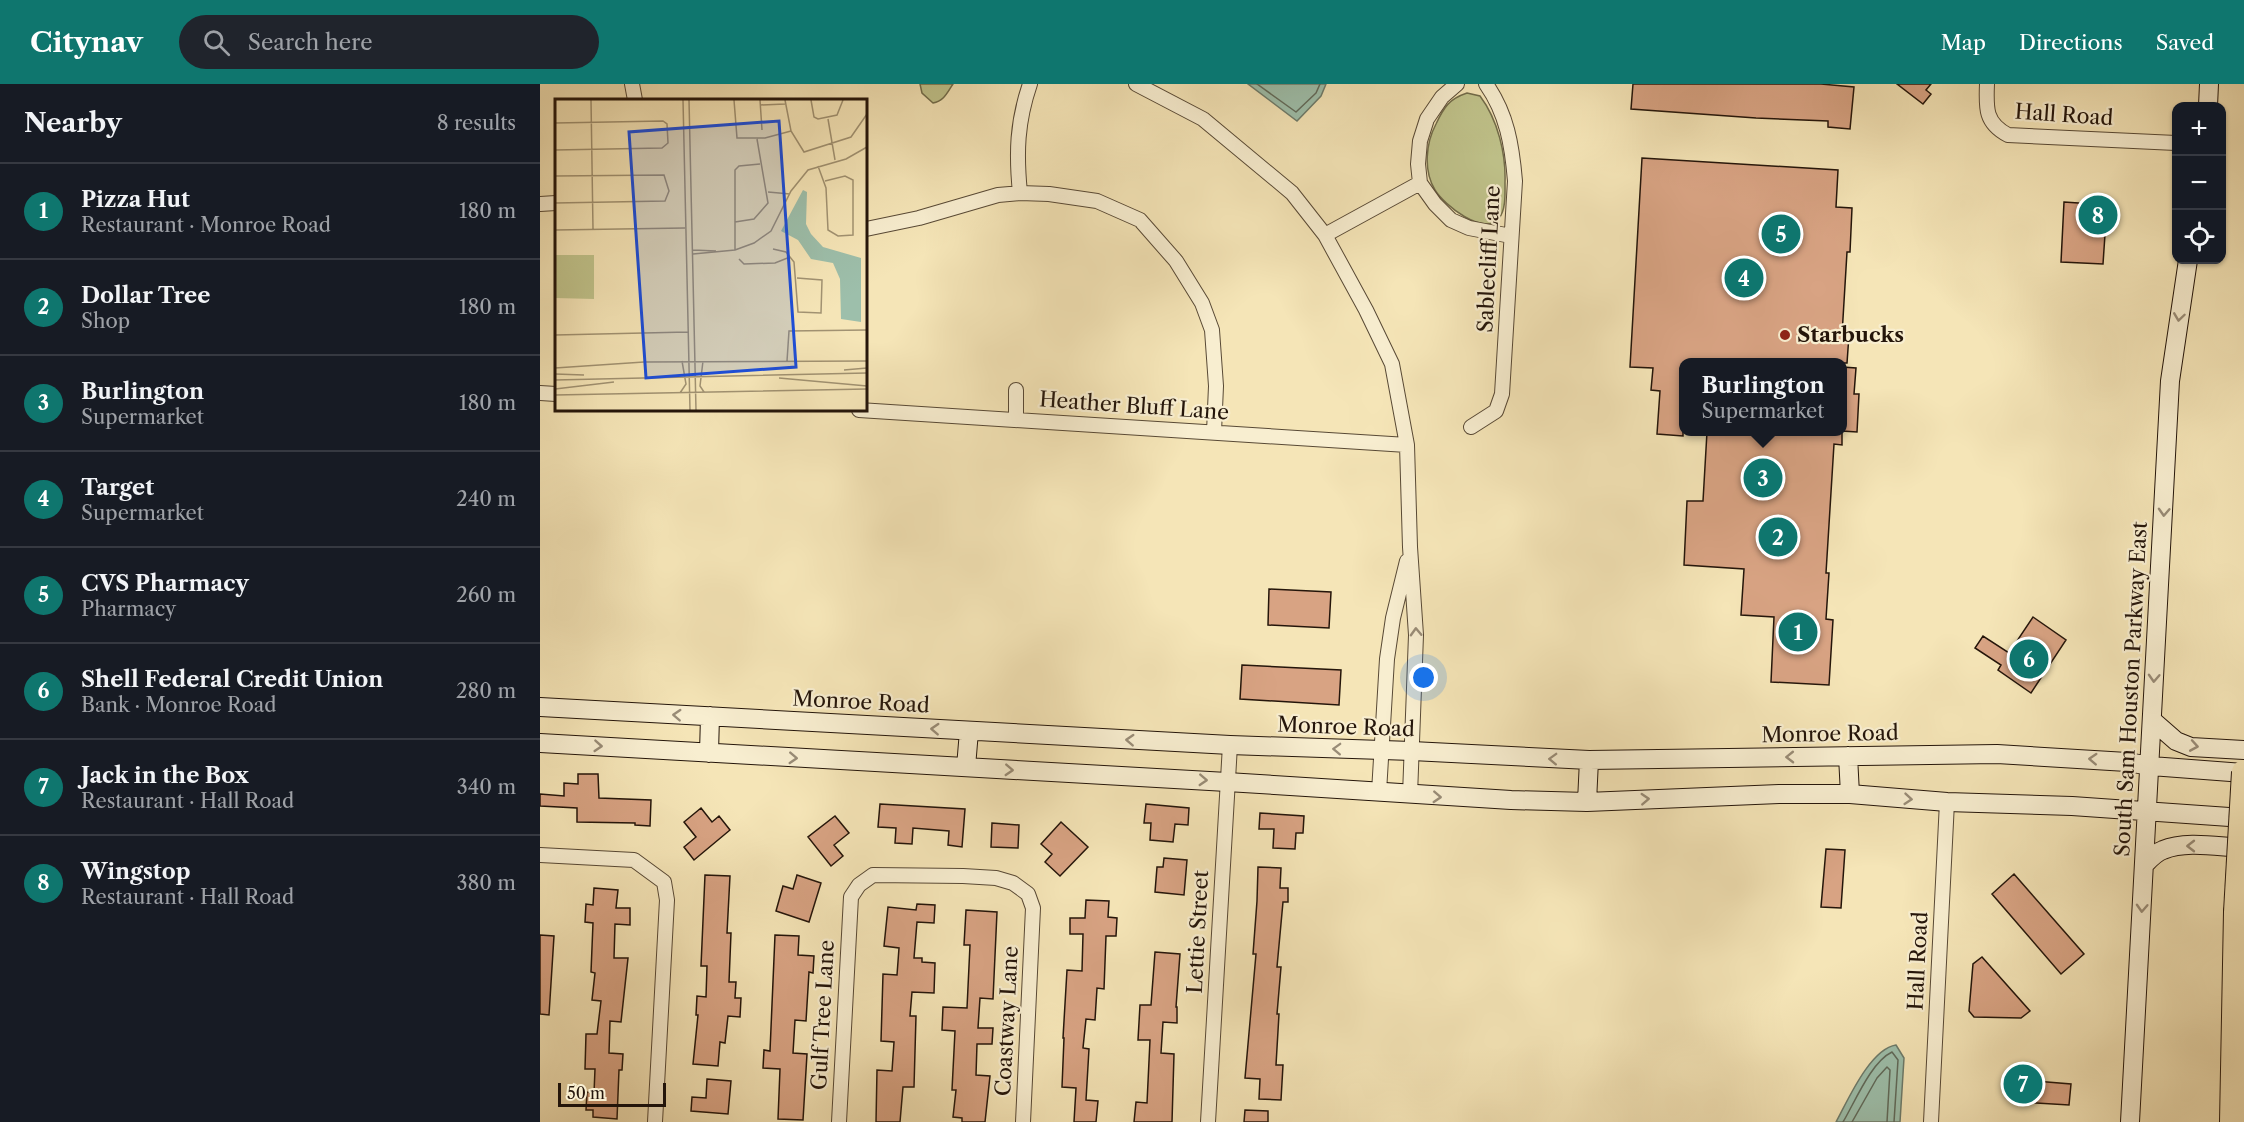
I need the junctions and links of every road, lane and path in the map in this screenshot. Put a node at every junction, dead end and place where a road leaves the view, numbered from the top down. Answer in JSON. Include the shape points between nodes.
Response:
{"nodes":[{"id":1,"x":632,"y":84,"type":"edge"},
{"id":2,"x":1030,"y":84,"type":"edge"},
{"id":3,"x":1136,"y":84,"type":"edge"},
{"id":4,"x":1457,"y":84,"type":"edge"},
{"id":5,"x":1486,"y":84,"type":"edge"},
{"id":6,"x":1987,"y":84,"type":"edge"},
{"id":7,"x":2209,"y":84,"type":"edge"},
{"id":8,"x":635,"y":99,"type":"edge"},
{"id":9,"x":2208,"y":102,"type":"edge"},
{"id":10,"x":2172,"y":143,"type":"edge"},
{"id":11,"x":1420,"y":183,"type":"junction"},
{"id":12,"x":1020,"y":193,"type":"junction"},
{"id":13,"x":555,"y":203,"type":"edge"},
{"id":14,"x":540,"y":204,"type":"edge"},
{"id":15,"x":867,"y":229,"type":"edge"},
{"id":16,"x":1325,"y":235,"type":"junction"},
{"id":17,"x":1511,"y":236,"type":"junction"},
{"id":18,"x":2187,"y":264,"type":"edge"},
{"id":19,"x":1017,"y":390,"type":"dead end"},
{"id":20,"x":540,"y":393,"type":"edge"},
{"id":21,"x":555,"y":394,"type":"edge"},
{"id":22,"x":867,"y":411,"type":"edge"},
{"id":23,"x":1016,"y":420,"type":"junction"},
{"id":24,"x":1471,"y":427,"type":"dead end"},
{"id":25,"x":1214,"y":432,"type":"junction"},
{"id":26,"x":1407,"y":445,"type":"junction"},
{"id":27,"x":1410,"y":547,"type":"junction"},
{"id":28,"x":540,"y":706,"type":"edge"},
{"id":29,"x":710,"y":717,"type":"junction"},
{"id":30,"x":2152,"y":720,"type":"junction"},
{"id":31,"x":969,"y":731,"type":"junction"},
{"id":32,"x":540,"y":743,"type":"edge"},
{"id":33,"x":1230,"y":745,"type":"junction"},
{"id":34,"x":1381,"y":750,"type":"junction"},
{"id":35,"x":2244,"y":750,"type":"edge"},
{"id":36,"x":1412,"y":751,"type":"junction"},
{"id":37,"x":709,"y":753,"type":"junction"},
{"id":38,"x":1848,"y":756,"type":"junction"},
{"id":39,"x":1589,"y":760,"type":"junction"},
{"id":40,"x":2151,"y":765,"type":"junction"},
{"id":41,"x":966,"y":767,"type":"junction"},
{"id":42,"x":2244,"y":773,"type":"edge"},
{"id":43,"x":1227,"y":782,"type":"junction"},
{"id":44,"x":1379,"y":792,"type":"junction"},
{"id":45,"x":1850,"y":794,"type":"junction"},
{"id":46,"x":1410,"y":795,"type":"junction"},
{"id":47,"x":1587,"y":802,"type":"junction"},
{"id":48,"x":1947,"y":802,"type":"junction"},
{"id":49,"x":2146,"y":810,"type":"junction"},
{"id":50,"x":2244,"y":818,"type":"edge"},
{"id":51,"x":2244,"y":848,"type":"edge"},
{"id":52,"x":540,"y":855,"type":"edge"},
{"id":53,"x":2144,"y":865,"type":"junction"},
{"id":54,"x":1032,"y":921,"type":"joint"},
{"id":55,"x":654,"y":1122,"type":"edge"},
{"id":56,"x":839,"y":1122,"type":"edge"},
{"id":57,"x":1023,"y":1122,"type":"edge"},
{"id":58,"x":1208,"y":1122,"type":"edge"},
{"id":59,"x":1931,"y":1122,"type":"edge"},
{"id":60,"x":2130,"y":1122,"type":"edge"},
{"id":61,"x":2232,"y":1122,"type":"edge"}],
"edges":[{"from":1,"to":8,"type":"street"},
{"from":2,"to":12,"type":"street","via":[[1018,132]]},
{"from":3,"to":16,"type":"street","via":[[1203,119],[1292,193]]},
{"from":4,"to":11,"type":"street","via":[[1427,119],[1420,141]]},
{"from":5,"to":17,"type":"street","name":"Sablecliff Lane","via":[[1504,116],[1512,149],[1515,181]]},
{"from":6,"to":10,"type":"street","name":"Hall Road","via":[[1989,117],[1995,128],[2008,135]]},
{"from":7,"to":9,"type":"main road"},
{"from":11,"to":16,"type":"street"},
{"from":11,"to":17,"type":"street","via":[[1451,220],[1469,228]]},
{"from":12,"to":15,"type":"street","via":[[998,195]]},
{"from":12,"to":25,"type":"street","via":[[1097,201],[1140,220],[1176,261],[1202,303],[1212,330]]},
{"from":13,"to":14,"type":"street"},
{"from":16,"to":26,"type":"street","via":[[1392,364]]},
{"from":17,"to":24,"type":"street","name":"Sablecliff Lane","via":[[1502,394],[1496,411]]},
{"from":18,"to":30,"type":"main road","name":"South Sam Houston Parkway East","one_way":true,"via":[[2170,381]]},
{"from":19,"to":23,"type":"street"},
{"from":20,"to":21,"type":"street"},
{"from":22,"to":23,"type":"street","name":"Heather Bluff Lane"},
{"from":23,"to":25,"type":"street","name":"Heather Bluff Lane"},
{"from":25,"to":26,"type":"street","name":"Heather Bluff Lane"},
{"from":26,"to":27,"type":"street"},
{"from":27,"to":34,"type":"street","via":[[1391,628]]},
{"from":36,"to":27,"type":"street","one_way":true,"via":[[1416,635]]},
{"from":29,"to":28,"type":"main road","name":"Monroe Road","one_way":true},
{"from":31,"to":29,"type":"main road","name":"Monroe Road","one_way":true},
{"from":29,"to":37,"type":"main road"},
{"from":30,"to":35,"type":"main road","one_way":true,"via":[[2176,741],[2191,747]]},
{"from":30,"to":40,"type":"main road","name":"South Sam Houston Parkway East"},
{"from":33,"to":31,"type":"main road","name":"Monroe Road","one_way":true},
{"from":31,"to":41,"type":"main road"},
{"from":32,"to":37,"type":"main road","one_way":true},
{"from":34,"to":33,"type":"main road","name":"Monroe Road","one_way":true},
{"from":33,"to":43,"type":"street","name":"Lettie Street"},
{"from":34,"to":36,"type":"main road","name":"Monroe Road"},
{"from":34,"to":44,"type":"street"},
{"from":39,"to":36,"type":"main road","name":"Monroe Road","one_way":true},
{"from":36,"to":46,"type":"street"},
{"from":37,"to":41,"type":"main road","one_way":true},
{"from":38,"to":39,"type":"main road","name":"Monroe Road","one_way":true},
{"from":40,"to":38,"type":"main road","name":"Monroe Road","one_way":true,"via":[[1997,754]]},
{"from":38,"to":45,"type":"main road"},
{"from":39,"to":47,"type":"main road"},
{"from":40,"to":42,"type":"main road","name":"Monroe Road"},
{"from":40,"to":49,"type":"main road","name":"South Sam Houston Parkway East"},
{"from":41,"to":43,"type":"main road","one_way":true},
{"from":42,"to":61,"type":"highway","bridge":true,"via":[[2236,912]]},
{"from":43,"to":44,"type":"main road"},
{"from":43,"to":58,"type":"street","name":"Lettie Street"},
{"from":44,"to":46,"type":"main road"},
{"from":47,"to":45,"type":"main road","one_way":true},
{"from":45,"to":48,"type":"main road","one_way":true},
{"from":46,"to":47,"type":"main road","one_way":true},
{"from":48,"to":49,"type":"main road"},
{"from":48,"to":59,"type":"street","name":"Hall Road"},
{"from":49,"to":50,"type":"main road"},
{"from":49,"to":53,"type":"main road","name":"South Sam Houston Parkway East"},
{"from":51,"to":53,"type":"main road","one_way":true,"via":[[2185,845],[2164,849]]},
{"from":52,"to":55,"type":"street","via":[[634,860],[664,882],[667,900]]},
{"from":53,"to":60,"type":"main road","name":"South Sam Houston Parkway East","one_way":true},
{"from":54,"to":56,"type":"street","name":"Gulf Tree Lane","via":[[1028,894],[1013,883],[996,878],[873,875],[858,885],[851,897]]},
{"from":54,"to":57,"type":"street","name":"Coastway Lane"}]}
